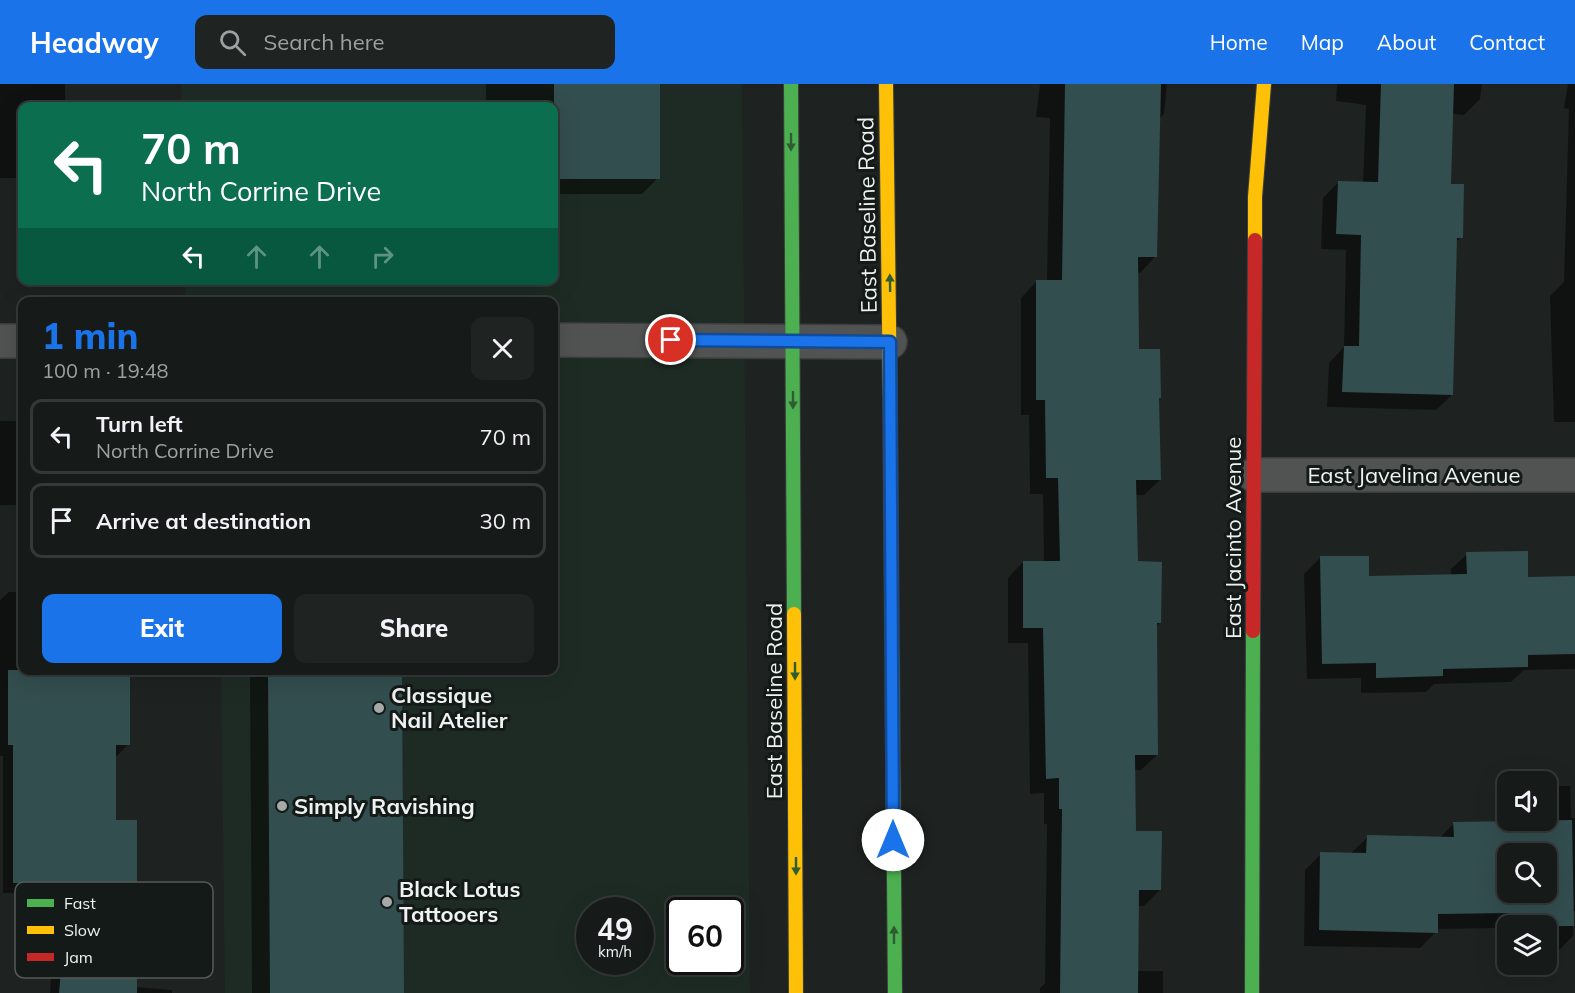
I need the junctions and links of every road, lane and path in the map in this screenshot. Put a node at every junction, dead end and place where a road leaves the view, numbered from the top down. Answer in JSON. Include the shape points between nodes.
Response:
{"nodes":[{"id":1,"x":791,"y":84,"type":"edge"},
{"id":2,"x":886,"y":84,"type":"edge"},
{"id":3,"x":1264,"y":84,"type":"edge"},
{"id":4,"x":558,"y":340,"type":"edge"},
{"id":5,"x":0,"y":341,"type":"edge"},
{"id":6,"x":18,"y":341,"type":"edge"},
{"id":7,"x":792,"y":341,"type":"junction"},
{"id":8,"x":890,"y":342,"type":"junction"},
{"id":9,"x":1254,"y":475,"type":"junction"},
{"id":10,"x":1575,"y":475,"type":"edge"},
{"id":11,"x":796,"y":993,"type":"edge"},
{"id":12,"x":895,"y":993,"type":"edge"},
{"id":13,"x":1252,"y":993,"type":"edge"}],
"edges":[{"from":1,"to":7,"type":"main road","name":"East Baseline Road","one_way":true},
{"from":8,"to":2,"type":"main road","name":"East Baseline Road","one_way":true},
{"from":3,"to":9,"type":"main road","name":"East Jacinto Avenue","via":[[1255,196]]},
{"from":4,"to":7,"type":"street"},
{"from":5,"to":6,"type":"street"},
{"from":7,"to":8,"type":"street"},
{"from":7,"to":11,"type":"main road","name":"East Baseline Road","one_way":true},
{"from":12,"to":8,"type":"main road","name":"East Baseline Road","one_way":true},
{"from":9,"to":10,"type":"street","name":"East Javelina Avenue"},
{"from":9,"to":13,"type":"main road","name":"East Jacinto Avenue"}]}
